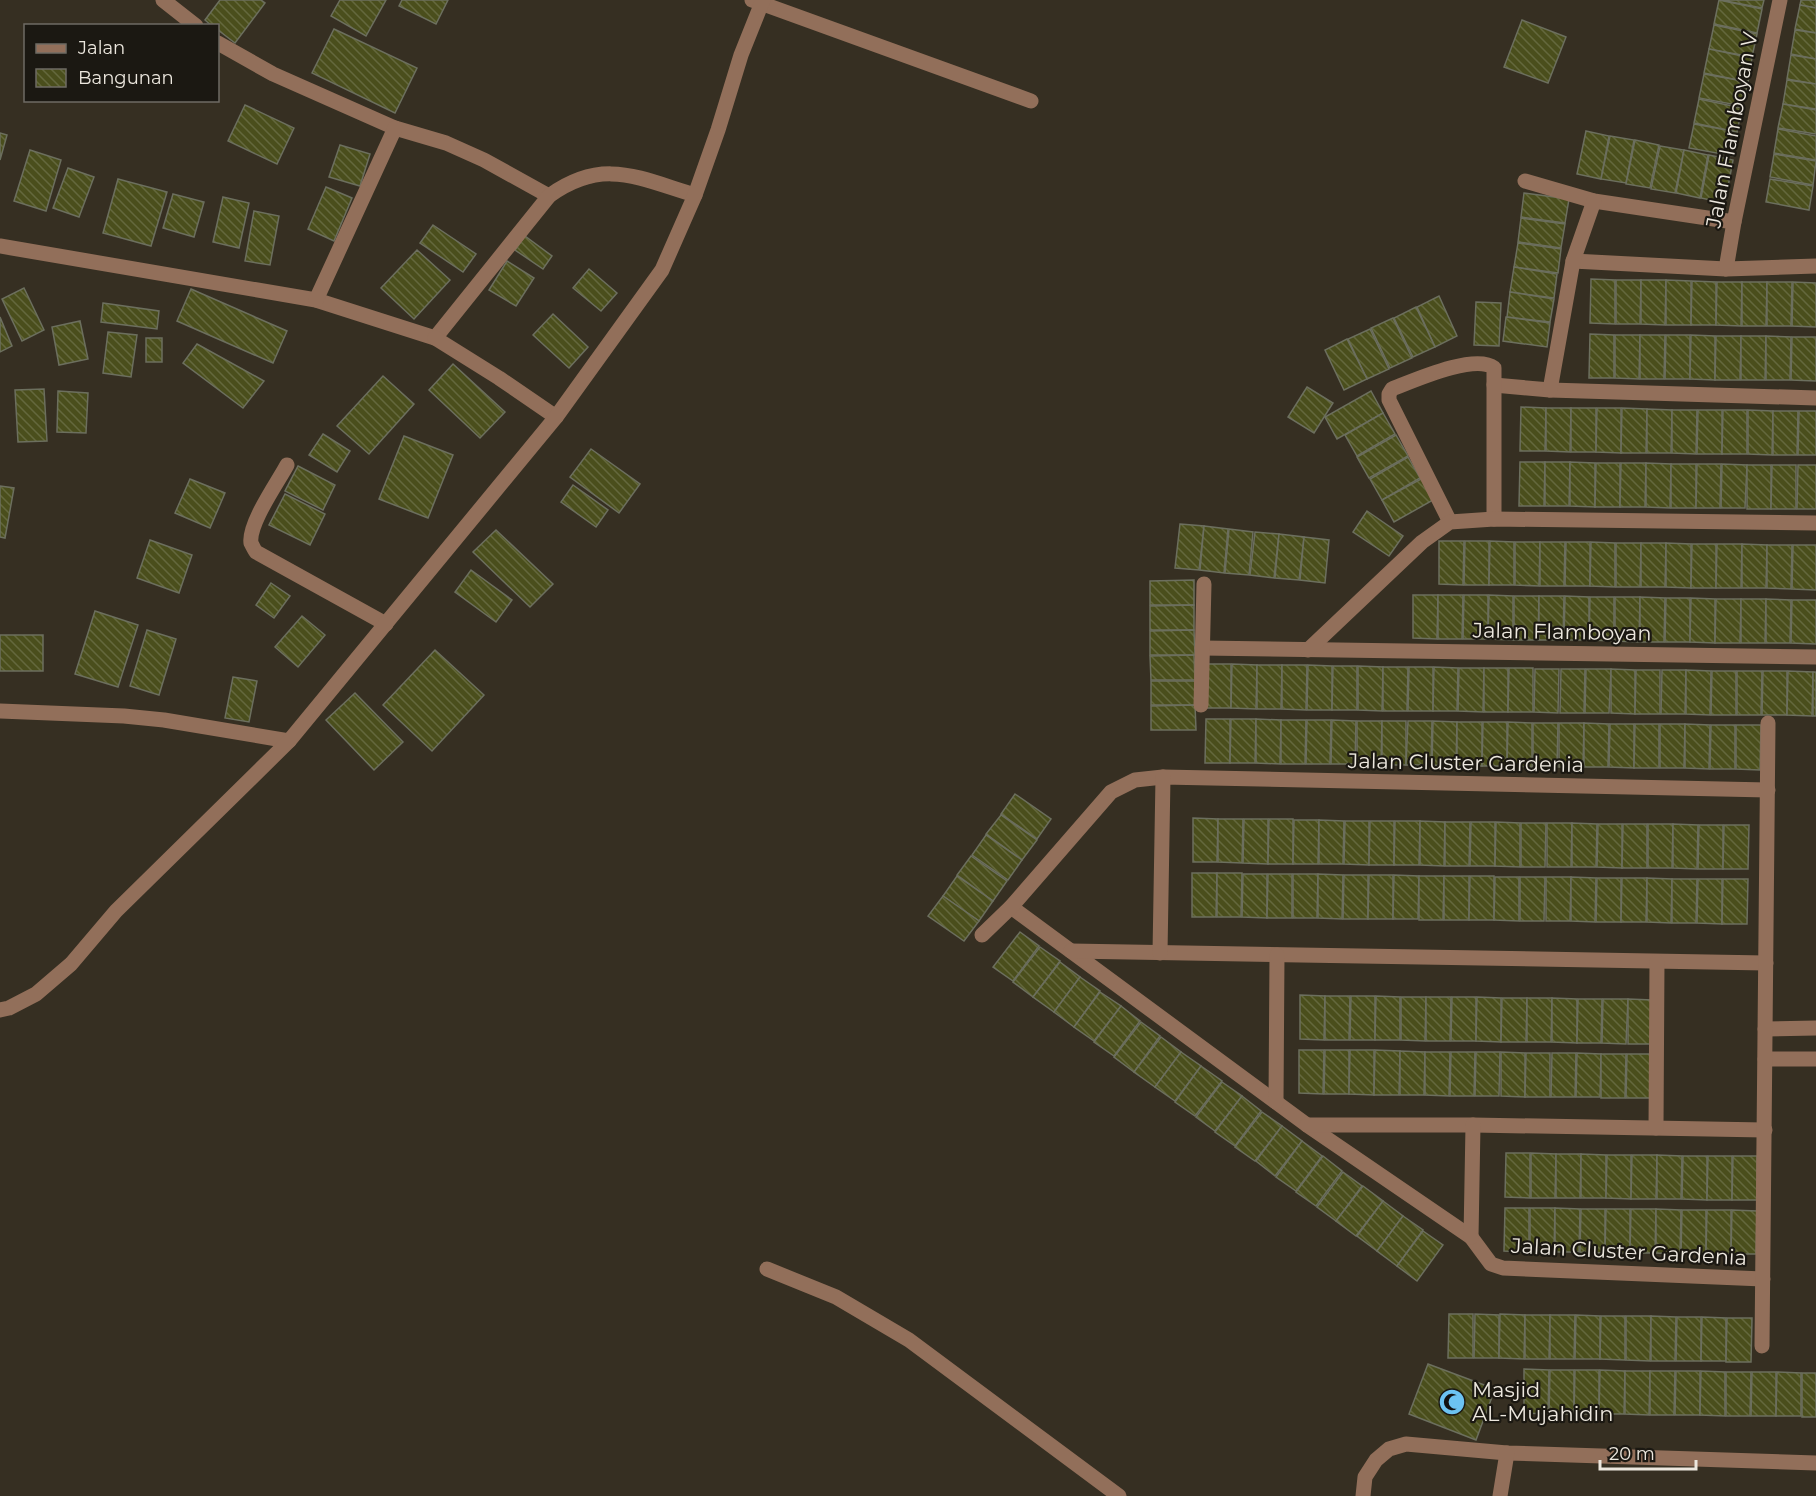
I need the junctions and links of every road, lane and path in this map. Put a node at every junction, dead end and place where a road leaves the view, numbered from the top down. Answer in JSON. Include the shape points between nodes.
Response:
{"nodes":[{"id":1,"x":163,"y":0,"type":"edge"},
{"id":2,"x":1780,"y":0,"type":"edge"},
{"id":3,"x":759,"y":1,"type":"edge"},
{"id":4,"x":182,"y":6,"type":"edge"},
{"id":5,"x":195,"y":24,"type":"edge"},
{"id":6,"x":219,"y":44,"type":"edge"},
{"id":7,"x":1031,"y":101,"type":"dead end"},
{"id":8,"x":395,"y":128,"type":"junction"},
{"id":9,"x":1526,"y":181,"type":"dead end"},
{"id":10,"x":695,"y":195,"type":"junction"},
{"id":11,"x":549,"y":196,"type":"junction"},
{"id":12,"x":1593,"y":201,"type":"junction"},
{"id":13,"x":1734,"y":222,"type":"junction"},
{"id":14,"x":0,"y":246,"type":"edge"},
{"id":15,"x":1573,"y":261,"type":"junction"},
{"id":16,"x":1816,"y":266,"type":"edge"},
{"id":17,"x":1726,"y":269,"type":"junction"},
{"id":18,"x":316,"y":300,"type":"junction"},
{"id":19,"x":435,"y":338,"type":"junction"},
{"id":20,"x":1494,"y":385,"type":"junction"},
{"id":21,"x":1550,"y":390,"type":"junction"},
{"id":22,"x":1816,"y":398,"type":"edge"},
{"id":23,"x":556,"y":417,"type":"junction"},
{"id":24,"x":288,"y":465,"type":"dead end"},
{"id":25,"x":1494,"y":519,"type":"junction"},
{"id":26,"x":1449,"y":522,"type":"junction"},
{"id":27,"x":1816,"y":523,"type":"edge"},
{"id":28,"x":1204,"y":584,"type":"dead end"},
{"id":29,"x":386,"y":624,"type":"junction"},
{"id":30,"x":1202,"y":648,"type":"junction"},
{"id":31,"x":1308,"y":650,"type":"junction"},
{"id":32,"x":1816,"y":657,"type":"edge"},
{"id":33,"x":1201,"y":705,"type":"dead end"},
{"id":34,"x":0,"y":711,"type":"edge"},
{"id":35,"x":1768,"y":723,"type":"dead end"},
{"id":36,"x":289,"y":741,"type":"junction"},
{"id":37,"x":1163,"y":777,"type":"junction"},
{"id":38,"x":1768,"y":790,"type":"junction"},
{"id":39,"x":1011,"y":907,"type":"junction"},
{"id":40,"x":982,"y":935,"type":"dead end"},
{"id":41,"x":1071,"y":951,"type":"junction"},
{"id":42,"x":1160,"y":953,"type":"junction"},
{"id":43,"x":1277,"y":955,"type":"junction"},
{"id":44,"x":1657,"y":962,"type":"junction"},
{"id":45,"x":1766,"y":963,"type":"junction"},
{"id":46,"x":0,"y":1010,"type":"edge"},
{"id":47,"x":1816,"y":1028,"type":"edge"},
{"id":48,"x":1765,"y":1029,"type":"junction"},
{"id":49,"x":1765,"y":1059,"type":"junction"},
{"id":50,"x":1816,"y":1059,"type":"edge"},
{"id":51,"x":1276,"y":1102,"type":"junction"},
{"id":52,"x":1307,"y":1125,"type":"junction"},
{"id":53,"x":1473,"y":1125,"type":"junction"},
{"id":54,"x":1656,"y":1128,"type":"junction"},
{"id":55,"x":1765,"y":1130,"type":"junction"},
{"id":56,"x":1471,"y":1237,"type":"junction"},
{"id":57,"x":767,"y":1269,"type":"dead end"},
{"id":58,"x":1763,"y":1279,"type":"junction"},
{"id":59,"x":1762,"y":1346,"type":"dead end"},
{"id":60,"x":1508,"y":1454,"type":"junction"},
{"id":61,"x":1816,"y":1463,"type":"edge"},
{"id":62,"x":1119,"y":1496,"type":"edge"},
{"id":63,"x":1363,"y":1496,"type":"edge"},
{"id":64,"x":1500,"y":1496,"type":"edge"}],
"edges":[{"from":1,"to":4,"type":"street"},
{"from":2,"to":13,"type":"street","name":"Jalan Flamboyan V"},
{"from":3,"to":7,"type":"street"},
{"from":3,"to":10,"type":"street"},
{"from":4,"to":5,"type":"street"},
{"from":6,"to":8,"type":"street","via":[[273,74]]},
{"from":8,"to":11,"type":"street","via":[[446,143]]},
{"from":8,"to":18,"type":"street"},
{"from":9,"to":12,"type":"street"},
{"from":10,"to":11,"type":"street","via":[[624,174],[601,173],[564,185]]},
{"from":10,"to":23,"type":"street","via":[[662,270]]},
{"from":11,"to":19,"type":"street"},
{"from":12,"to":13,"type":"street"},
{"from":12,"to":15,"type":"street"},
{"from":13,"to":17,"type":"street","name":"Jalan Flamboyan V"},
{"from":14,"to":18,"type":"street"},
{"from":15,"to":17,"type":"street"},
{"from":15,"to":21,"type":"street"},
{"from":16,"to":17,"type":"street"},
{"from":18,"to":19,"type":"street"},
{"from":19,"to":23,"type":"street"},
{"from":20,"to":21,"type":"street"},
{"from":20,"to":25,"type":"street"},
{"from":20,"to":26,"type":"street","via":[[1494,368],[1486,363],[1442,369],[1392,389],[1389,394]]},
{"from":21,"to":22,"type":"street"},
{"from":23,"to":29,"type":"street"},
{"from":24,"to":29,"type":"street","via":[[261,509],[251,544],[256,552]]},
{"from":25,"to":26,"type":"street"},
{"from":25,"to":27,"type":"street"},
{"from":26,"to":31,"type":"street","via":[[1422,542]]},
{"from":28,"to":30,"type":"street"},
{"from":29,"to":36,"type":"street"},
{"from":30,"to":31,"type":"street","name":"Jalan Flamboyan"},
{"from":30,"to":33,"type":"street"},
{"from":31,"to":32,"type":"street","name":"Jalan Flamboyan"},
{"from":34,"to":36,"type":"street","via":[[164,720]]},
{"from":35,"to":38,"type":"street","name":"Jalan Cluster Gardenia"},
{"from":36,"to":46,"type":"street","via":[[116,911],[71,964],[36,994]]},
{"from":37,"to":38,"type":"street","name":"Jalan Cluster Gardenia"},
{"from":37,"to":39,"type":"street","name":"Jalan Cluster Gardenia","via":[[1135,780],[1111,792]]},
{"from":37,"to":42,"type":"street"},
{"from":38,"to":45,"type":"street","name":"Jalan Cluster Gardenia"},
{"from":39,"to":40,"type":"street","name":"Jalan Cluster Gardenia"},
{"from":39,"to":41,"type":"street","name":"Jalan Cluster Gardenia"},
{"from":41,"to":42,"type":"street"},
{"from":41,"to":51,"type":"street","name":"Jalan Cluster Gardenia"},
{"from":42,"to":43,"type":"street"},
{"from":43,"to":44,"type":"street"},
{"from":43,"to":51,"type":"street"},
{"from":44,"to":45,"type":"street"},
{"from":44,"to":54,"type":"street"},
{"from":45,"to":48,"type":"street","name":"Jalan Cluster Gardenia"},
{"from":47,"to":48,"type":"street"},
{"from":48,"to":49,"type":"street","name":"Jalan Cluster Gardenia"},
{"from":49,"to":50,"type":"street"},
{"from":49,"to":55,"type":"street","name":"Jalan Cluster Gardenia"},
{"from":51,"to":52,"type":"street","name":"Jalan Cluster Gardenia"},
{"from":52,"to":53,"type":"street"},
{"from":52,"to":56,"type":"street","name":"Jalan Cluster Gardenia"},
{"from":53,"to":54,"type":"street"},
{"from":53,"to":56,"type":"street"},
{"from":54,"to":55,"type":"street"},
{"from":55,"to":58,"type":"street","name":"Jalan Cluster Gardenia"},
{"from":56,"to":58,"type":"street","name":"Jalan Cluster Gardenia","via":[[1491,1264],[1503,1268]]},
{"from":57,"to":62,"type":"street","via":[[836,1297],[909,1340]]},
{"from":58,"to":59,"type":"street","name":"Jalan Cluster Gardenia"},
{"from":60,"to":61,"type":"street"},
{"from":60,"to":63,"type":"street","via":[[1406,1444],[1389,1449],[1376,1460],[1365,1477]]},
{"from":60,"to":64,"type":"street"}]}
